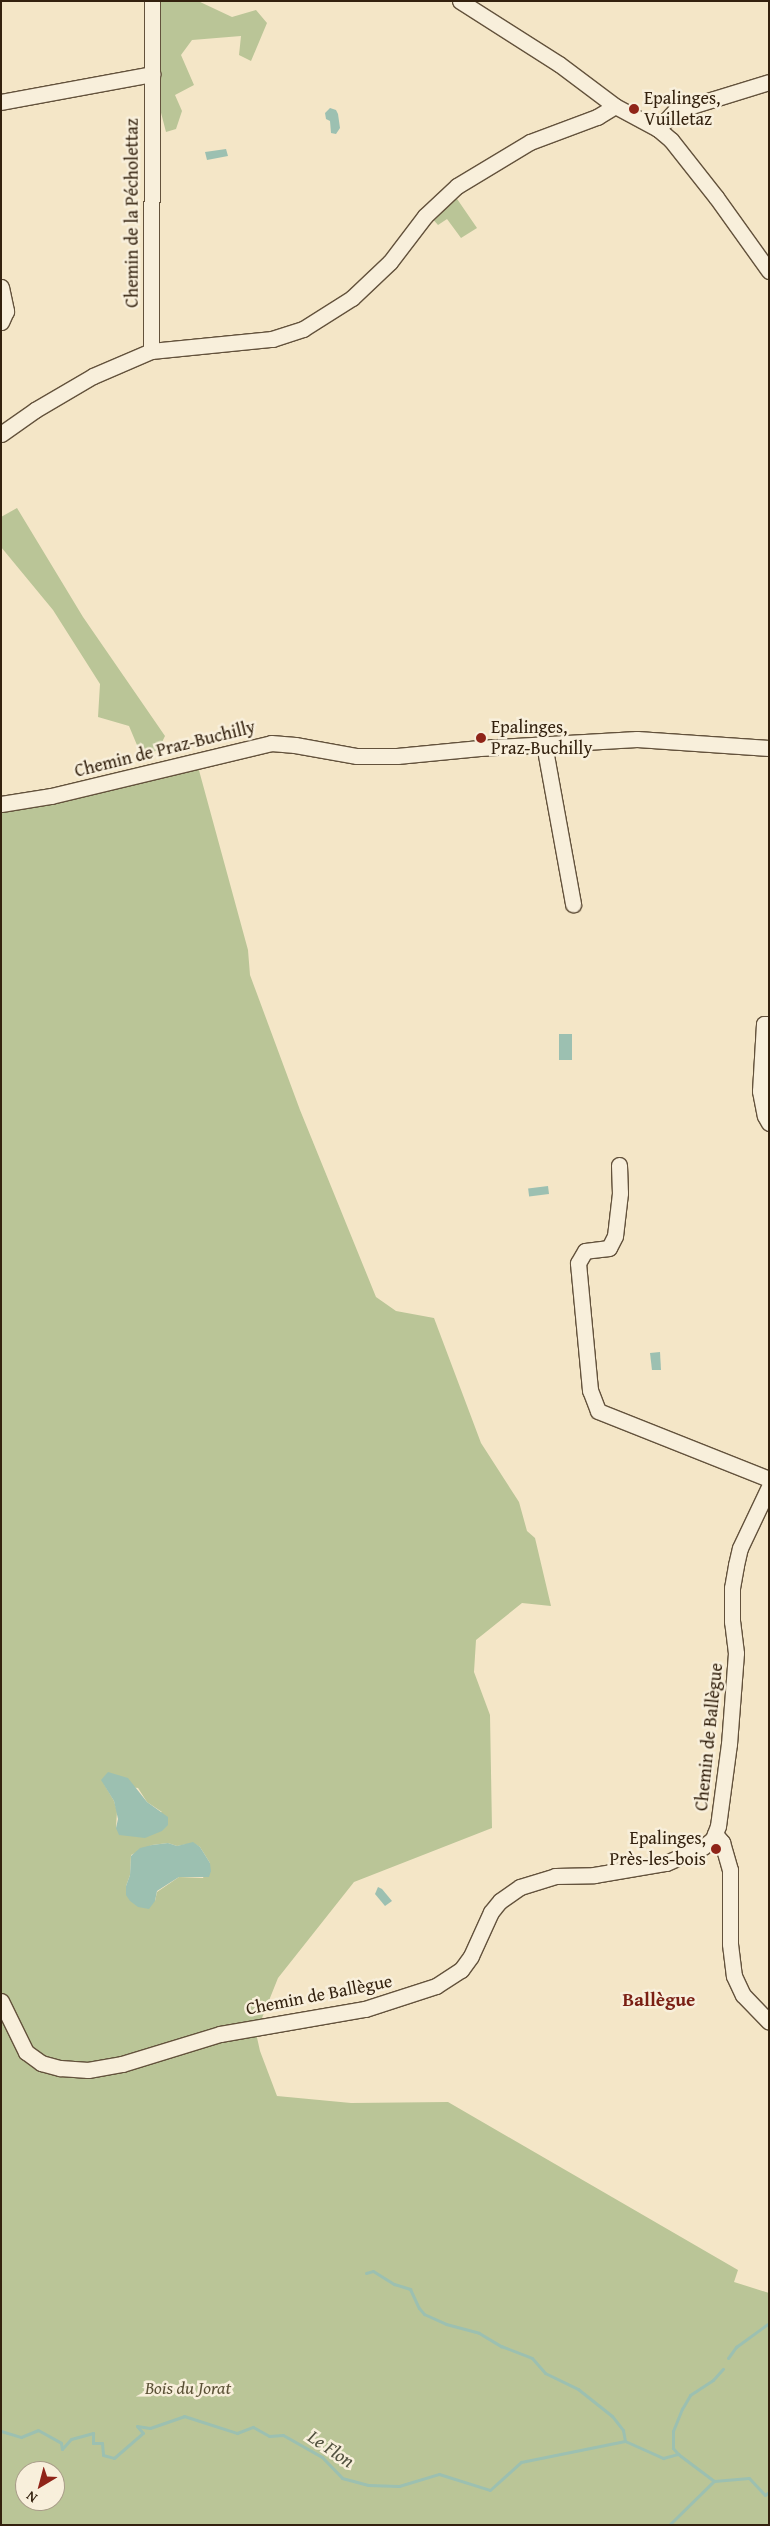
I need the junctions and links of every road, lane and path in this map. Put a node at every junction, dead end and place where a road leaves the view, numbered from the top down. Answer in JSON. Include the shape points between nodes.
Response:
{"nodes":[{"id":1,"x":152,"y":1,"type":"edge"},
{"id":2,"x":460,"y":1,"type":"edge"},
{"id":3,"x":152,"y":74,"type":"junction"},
{"id":4,"x":769,"y":82,"type":"edge"},
{"id":5,"x":1,"y":102,"type":"edge"},
{"id":6,"x":615,"y":106,"type":"junction"},
{"id":7,"x":658,"y":129,"type":"junction"},
{"id":8,"x":769,"y":271,"type":"edge"},
{"id":9,"x":1,"y":287,"type":"edge"},
{"id":10,"x":1,"y":322,"type":"edge"},
{"id":11,"x":151,"y":351,"type":"junction"},
{"id":12,"x":1,"y":434,"type":"edge"},
{"id":13,"x":544,"y":744,"type":"junction"},
{"id":14,"x":769,"y":748,"type":"edge"},
{"id":15,"x":1,"y":804,"type":"edge"},
{"id":16,"x":573,"y":904,"type":"dead end"},
{"id":17,"x":769,"y":1024,"type":"edge"},
{"id":18,"x":769,"y":1123,"type":"edge"},
{"id":19,"x":619,"y":1166,"type":"dead end"},
{"id":20,"x":769,"y":1479,"type":"edge"},
{"id":21,"x":769,"y":1487,"type":"edge"},
{"id":22,"x":715,"y":1834,"type":"junction"},
{"id":23,"x":1,"y":2001,"type":"edge"},
{"id":24,"x":769,"y":2022,"type":"edge"}],
"edges":[{"from":1,"to":3,"type":"street","name":"Chemin de la Pécholettaz"},
{"from":2,"to":6,"type":"street","via":[[559,64]]},
{"from":3,"to":5,"type":"street"},
{"from":3,"to":11,"type":"street","name":"Chemin de la Pécholettaz"},
{"from":4,"to":7,"type":"street","via":[[675,111]]},
{"from":6,"to":7,"type":"street"},
{"from":6,"to":11,"type":"street","via":[[597,117],[530,142],[457,186],[425,216],[390,262],[352,298],[303,329],[272,339]]},
{"from":7,"to":8,"type":"street","via":[[679,148]]},
{"from":9,"to":10,"type":"street","via":[[6,311]]},
{"from":11,"to":12,"type":"street","via":[[92,376]]},
{"from":13,"to":14,"type":"street","name":"Chemin de Praz-Buchilly","via":[[637,739]]},
{"from":13,"to":15,"type":"street","name":"Chemin de Praz-Buchilly","via":[[397,756],[357,756],[295,744],[271,743],[51,796]]},
{"from":13,"to":16,"type":"street"},
{"from":17,"to":18,"type":"street","via":[[764,1024],[760,1091]]},
{"from":19,"to":20,"type":"street","via":[[620,1193],[615,1236],[609,1248],[585,1251],[578,1263],[590,1390],[598,1411]]},
{"from":21,"to":22,"type":"street","name":"Chemin de Ballègue","via":[[740,1548],[733,1580],[732,1622],[736,1653],[729,1744],[720,1819]]},
{"from":22,"to":23,"type":"street","name":"Chemin de Ballègue","via":[[703,1848],[666,1863],[594,1875],[556,1876],[520,1887],[500,1901],[467,1963],[454,1976],[436,1986],[365,2008],[220,2034],[134,2062],[88,2070],[50,2067],[31,2057],[21,2044]]},
{"from":22,"to":24,"type":"street","via":[[722,1842],[730,1870],[730,1944],[734,1976],[744,1995]]}]}
